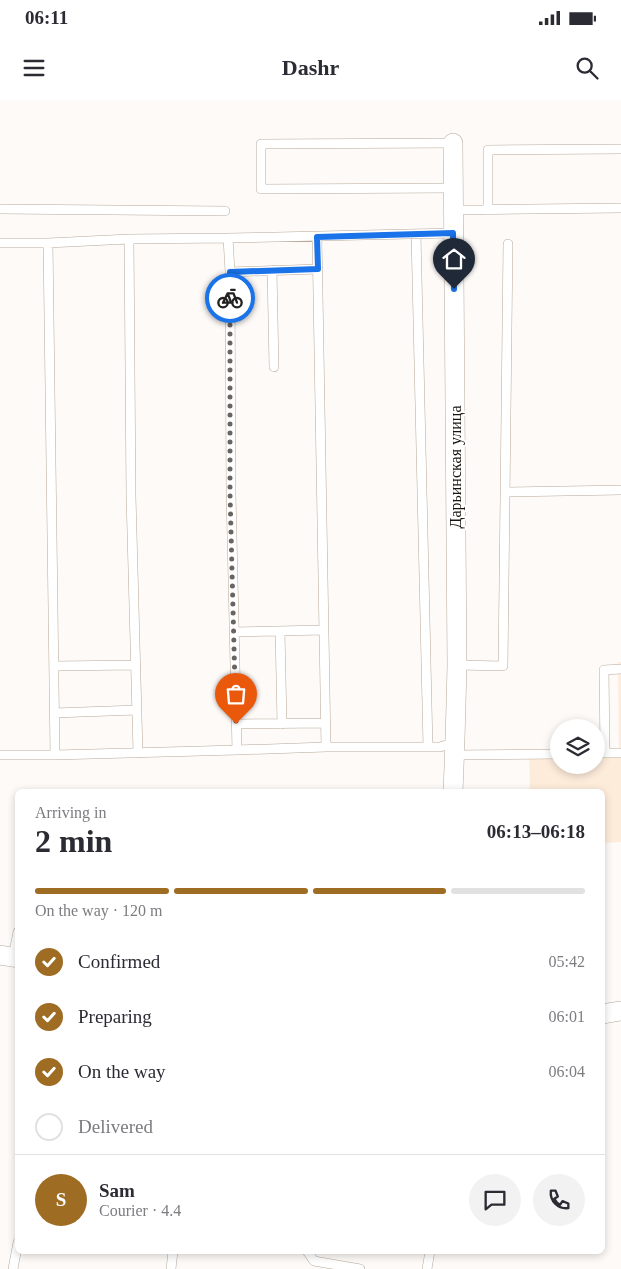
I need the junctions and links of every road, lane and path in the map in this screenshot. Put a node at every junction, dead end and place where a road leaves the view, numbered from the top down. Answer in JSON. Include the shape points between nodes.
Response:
{"nodes":[{"id":1,"x":453,"y":142,"type":"joint"},
{"id":2,"x":621,"y":149,"type":"edge"},
{"id":3,"x":453,"y":188,"type":"junction"},
{"id":4,"x":621,"y":208,"type":"edge"},
{"id":5,"x":0,"y":209,"type":"edge"},
{"id":6,"x":453,"y":210,"type":"junction"},
{"id":7,"x":488,"y":210,"type":"junction"},
{"id":8,"x":225,"y":212,"type":"dead end"},
{"id":9,"x":453,"y":233,"type":"junction"},
{"id":10,"x":416,"y":234,"type":"junction"},
{"id":11,"x":317,"y":237,"type":"junction"},
{"id":12,"x":228,"y":238,"type":"junction"},
{"id":13,"x":129,"y":239,"type":"junction"},
{"id":14,"x":48,"y":242,"type":"junction"},
{"id":15,"x":0,"y":243,"type":"edge"},
{"id":16,"x":508,"y":244,"type":"dead end"},
{"id":17,"x":318,"y":269,"type":"junction"},
{"id":18,"x":272,"y":270,"type":"junction"},
{"id":19,"x":230,"y":272,"type":"junction"},
{"id":20,"x":274,"y":367,"type":"dead end"},
{"id":21,"x":621,"y":490,"type":"edge"},
{"id":22,"x":505,"y":492,"type":"junction"},
{"id":23,"x":324,"y":630,"type":"junction"},
{"id":24,"x":280,"y":631,"type":"junction"},
{"id":25,"x":234,"y":632,"type":"junction"},
{"id":26,"x":136,"y":665,"type":"junction"},
{"id":27,"x":457,"y":665,"type":"junction"},
{"id":28,"x":54,"y":666,"type":"junction"},
{"id":29,"x":621,"y":669,"type":"edge"},
{"id":30,"x":137,"y":710,"type":"junction"},
{"id":31,"x":54,"y":713,"type":"junction"},
{"id":32,"x":602,"y":719,"type":"edge"},
{"id":33,"x":326,"y":723,"type":"junction"},
{"id":34,"x":236,"y":724,"type":"junction"},
{"id":35,"x":282,"y":724,"type":"junction"},
{"id":36,"x":326,"y":747,"type":"junction"},
{"id":37,"x":428,"y":747,"type":"junction"},
{"id":38,"x":455,"y":749,"type":"junction"},
{"id":39,"x":236,"y":750,"type":"junction"},
{"id":40,"x":138,"y":753,"type":"junction"},
{"id":41,"x":605,"y":753,"type":"edge"},
{"id":42,"x":621,"y":753,"type":"edge"},
{"id":43,"x":550,"y":754,"type":"edge"},
{"id":44,"x":0,"y":755,"type":"edge"},
{"id":45,"x":55,"y":755,"type":"junction"},
{"id":46,"x":453,"y":789,"type":"edge"},
{"id":47,"x":15,"y":941,"type":"edge"},
{"id":48,"x":10,"y":957,"type":"edge"},
{"id":49,"x":621,"y":1011,"type":"edge"},
{"id":50,"x":605,"y":1014,"type":"edge"},
{"id":51,"x":16,"y":1254,"type":"edge"},
{"id":52,"x":174,"y":1254,"type":"edge"},
{"id":53,"x":309,"y":1254,"type":"edge"},
{"id":54,"x":429,"y":1254,"type":"edge"},
{"id":55,"x":13,"y":1269,"type":"edge"},
{"id":56,"x":171,"y":1269,"type":"edge"},
{"id":57,"x":360,"y":1269,"type":"edge"},
{"id":58,"x":426,"y":1269,"type":"edge"}],
"edges":[{"from":1,"to":3,"type":"street","name":"Дарьинская улица"},
{"from":1,"to":3,"type":"lane","via":[[262,144],[261,189]]},
{"from":2,"to":7,"type":"lane","via":[[488,150]]},
{"from":3,"to":6,"type":"street","name":"Дарьинская улица"},
{"from":4,"to":7,"type":"lane"},
{"from":5,"to":8,"type":"lane"},
{"from":6,"to":7,"type":"lane"},
{"from":6,"to":9,"type":"street","name":"Дарьинская улица"},
{"from":9,"to":10,"type":"lane"},
{"from":9,"to":27,"type":"street","name":"Дарьинская улица"},
{"from":10,"to":11,"type":"lane"},
{"from":10,"to":37,"type":"lane"},
{"from":11,"to":12,"type":"lane"},
{"from":11,"to":17,"type":"lane"},
{"from":12,"to":13,"type":"lane"},
{"from":12,"to":19,"type":"lane"},
{"from":13,"to":14,"type":"lane"},
{"from":13,"to":26,"type":"lane"},
{"from":14,"to":15,"type":"lane"},
{"from":14,"to":28,"type":"lane"},
{"from":16,"to":22,"type":"lane"},
{"from":17,"to":18,"type":"lane"},
{"from":17,"to":23,"type":"lane"},
{"from":18,"to":19,"type":"lane"},
{"from":18,"to":20,"type":"lane"},
{"from":19,"to":25,"type":"lane"},
{"from":21,"to":22,"type":"lane"},
{"from":22,"to":27,"type":"lane","via":[[503,666]]},
{"from":23,"to":24,"type":"lane"},
{"from":23,"to":33,"type":"lane"},
{"from":24,"to":25,"type":"lane"},
{"from":24,"to":35,"type":"lane"},
{"from":25,"to":34,"type":"lane"},
{"from":26,"to":28,"type":"lane"},
{"from":26,"to":30,"type":"lane"},
{"from":27,"to":38,"type":"street","name":"Дарьинская улица"},
{"from":28,"to":31,"type":"lane"},
{"from":29,"to":32,"type":"lane","via":[[604,670]]},
{"from":30,"to":31,"type":"lane"},
{"from":30,"to":40,"type":"lane"},
{"from":31,"to":45,"type":"lane"},
{"from":33,"to":35,"type":"lane"},
{"from":33,"to":36,"type":"lane"},
{"from":34,"to":35,"type":"lane"},
{"from":34,"to":39,"type":"lane"},
{"from":36,"to":37,"type":"lane"},
{"from":36,"to":39,"type":"lane"},
{"from":37,"to":38,"type":"lane"},
{"from":38,"to":43,"type":"lane"},
{"from":38,"to":46,"type":"street","name":"Дарьинская улица"},
{"from":39,"to":40,"type":"lane"},
{"from":40,"to":45,"type":"lane"},
{"from":41,"to":42,"type":"lane"},
{"from":44,"to":45,"type":"lane"},
{"from":47,"to":48,"type":"lane"},
{"from":49,"to":50,"type":"street"},
{"from":51,"to":55,"type":"lane"},
{"from":52,"to":56,"type":"lane"},
{"from":53,"to":57,"type":"lane","via":[[314,1261]]},
{"from":54,"to":58,"type":"lane"}]}
